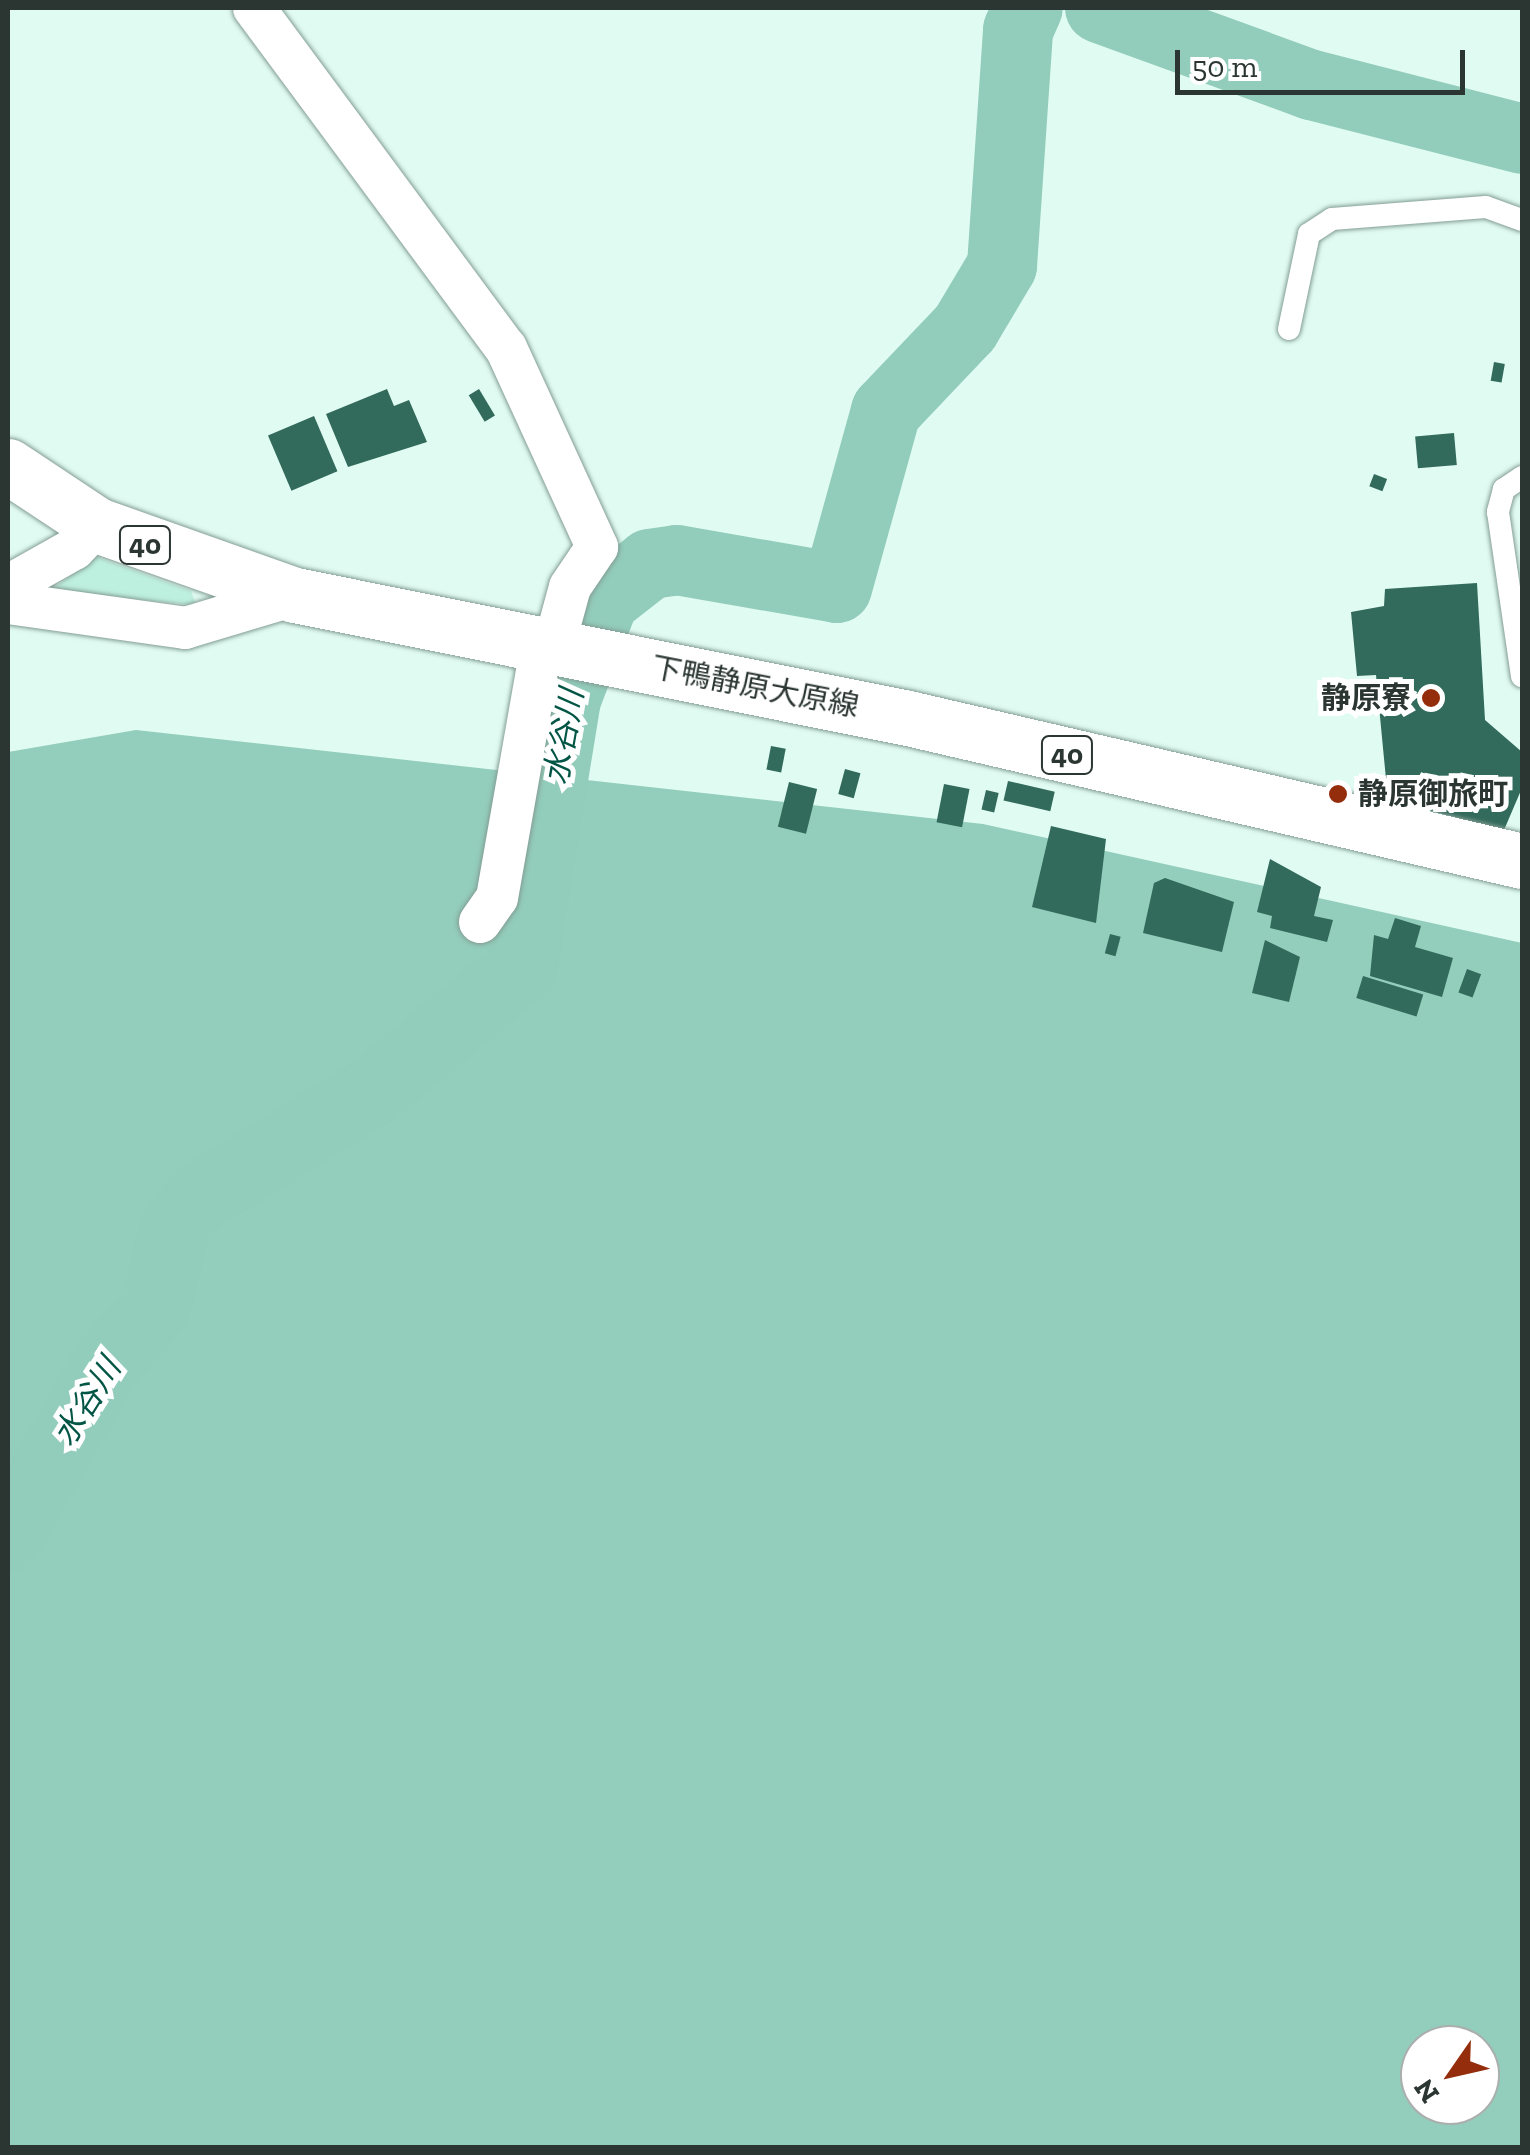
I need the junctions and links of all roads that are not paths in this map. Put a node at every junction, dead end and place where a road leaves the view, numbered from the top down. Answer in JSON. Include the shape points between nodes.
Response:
{"nodes":[{"id":1,"x":254,"y":8,"type":"edge"},
{"id":2,"x":1522,"y":220,"type":"edge"},
{"id":3,"x":1289,"y":329,"type":"dead end"},
{"id":4,"x":8,"y":466,"type":"edge"},
{"id":5,"x":1522,"y":477,"type":"edge"},
{"id":6,"x":97,"y":525,"type":"junction"},
{"id":7,"x":8,"y":586,"type":"edge"},
{"id":8,"x":295,"y":595,"type":"junction"},
{"id":9,"x":8,"y":603,"type":"edge"},
{"id":10,"x":548,"y":645,"type":"junction"},
{"id":11,"x":1522,"y":676,"type":"edge"},
{"id":12,"x":1522,"y":861,"type":"edge"},
{"id":13,"x":480,"y":922,"type":"dead end"}],
"edges":[{"from":1,"to":10,"type":"street","via":[[476,298],[514,366],[597,547],[570,587]]},
{"from":2,"to":3,"type":"lane","via":[[1486,207],[1332,219],[1309,234]]},
{"from":4,"to":6,"type":"main road","name":"下鴨静原大原線","number":"40"},
{"from":5,"to":11,"type":"lane","via":[[1504,489],[1498,512]]},
{"from":6,"to":7,"type":"street","via":[[74,549]]},
{"from":6,"to":8,"type":"main road","name":"下鴨静原大原線","number":"40"},
{"from":8,"to":9,"type":"street","via":[[185,628]]},
{"from":8,"to":10,"type":"main road","name":"下鴨静原大原線","number":"40"},
{"from":10,"to":12,"type":"main road","name":"下鴨静原大原線","number":"40"},
{"from":10,"to":13,"type":"street","via":[[496,898]]}]}
